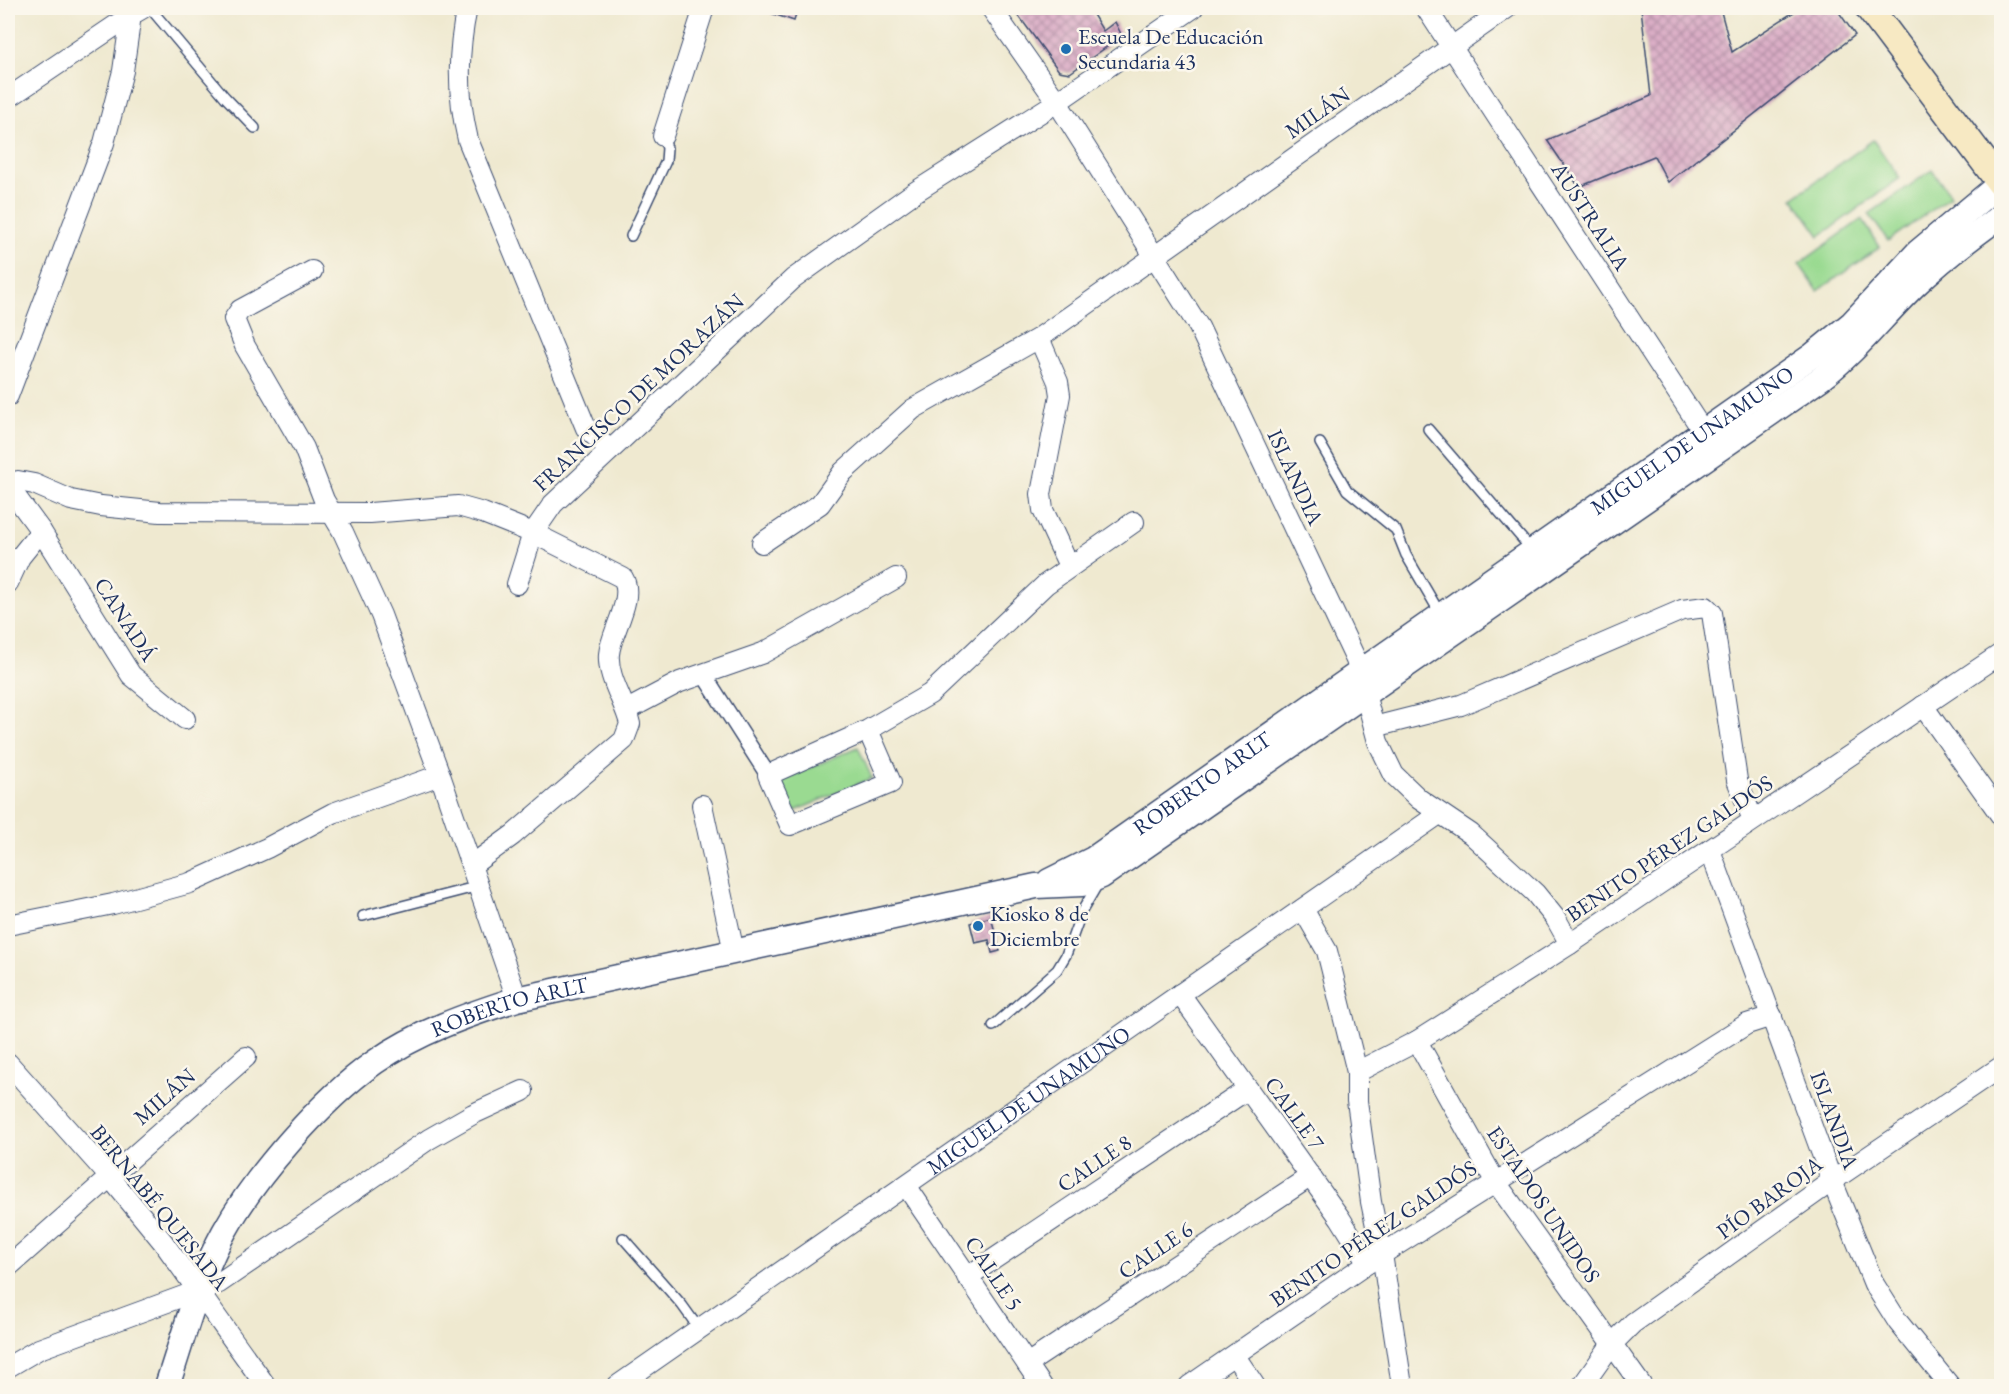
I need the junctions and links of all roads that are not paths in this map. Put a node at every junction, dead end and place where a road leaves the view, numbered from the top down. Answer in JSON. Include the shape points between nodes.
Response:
{"nodes":[{"id":1,"x":150,"y":8,"type":"edge"},
{"id":2,"x":467,"y":8,"type":"edge"},
{"id":3,"x":704,"y":8,"type":"edge"},
{"id":4,"x":991,"y":8,"type":"edge"},
{"id":5,"x":1193,"y":8,"type":"edge"},
{"id":6,"x":1426,"y":8,"type":"edge"},
{"id":7,"x":1507,"y":8,"type":"edge"},
{"id":8,"x":1869,"y":8,"type":"edge"},
{"id":9,"x":134,"y":10,"type":"edge"},
{"id":10,"x":1451,"y":46,"type":"junction"},
{"id":11,"x":8,"y":98,"type":"edge"},
{"id":12,"x":1057,"y":102,"type":"junction"},
{"id":13,"x":255,"y":128,"type":"dead end"},
{"id":14,"x":663,"y":136,"type":"joint"},
{"id":15,"x":2001,"y":183,"type":"edge"},
{"id":16,"x":2001,"y":215,"type":"edge"},
{"id":17,"x":631,"y":236,"type":"dead end"},
{"id":18,"x":1156,"y":256,"type":"junction"},
{"id":19,"x":312,"y":271,"type":"dead end"},
{"id":20,"x":1039,"y":338,"type":"junction"},
{"id":21,"x":8,"y":396,"type":"edge"},
{"id":22,"x":1428,"y":429,"type":"dead end"},
{"id":23,"x":1710,"y":442,"type":"junction"},
{"id":24,"x":1320,"y":443,"type":"dead end"},
{"id":25,"x":610,"y":450,"type":"junction"},
{"id":26,"x":8,"y":485,"type":"edge"},
{"id":27,"x":330,"y":512,"type":"junction"},
{"id":28,"x":1134,"y":522,"type":"dead end"},
{"id":29,"x":41,"y":531,"type":"junction"},
{"id":30,"x":533,"y":533,"type":"junction"},
{"id":31,"x":762,"y":543,"type":"dead end"},
{"id":32,"x":1533,"y":551,"type":"junction"},
{"id":33,"x":1069,"y":566,"type":"junction"},
{"id":34,"x":896,"y":578,"type":"dead end"},
{"id":35,"x":8,"y":583,"type":"edge"},
{"id":36,"x":516,"y":584,"type":"dead end"},
{"id":37,"x":1441,"y":615,"type":"junction"},
{"id":38,"x":2001,"y":653,"type":"edge"},
{"id":39,"x":704,"y":675,"type":"junction"},
{"id":40,"x":1363,"y":682,"type":"junction"},
{"id":41,"x":1923,"y":706,"type":"junction"},
{"id":42,"x":627,"y":710,"type":"junction"},
{"id":43,"x":186,"y":719,"type":"dead end"},
{"id":44,"x":1374,"y":727,"type":"junction"},
{"id":45,"x":868,"y":730,"type":"junction"},
{"id":46,"x":440,"y":775,"type":"junction"},
{"id":47,"x":768,"y":775,"type":"junction"},
{"id":48,"x":702,"y":805,"type":"dead end"},
{"id":49,"x":1439,"y":814,"type":"junction"},
{"id":50,"x":2001,"y":817,"type":"edge"},
{"id":51,"x":1753,"y":820,"type":"junction"},
{"id":52,"x":1710,"y":850,"type":"junction"},
{"id":53,"x":472,"y":865,"type":"junction"},
{"id":54,"x":1102,"y":876,"type":"junction"},
{"id":55,"x":479,"y":886,"type":"junction"},
{"id":56,"x":1036,"y":886,"type":"junction"},
{"id":57,"x":1303,"y":909,"type":"junction"},
{"id":58,"x":363,"y":916,"type":"dead end"},
{"id":59,"x":8,"y":925,"type":"edge"},
{"id":60,"x":1570,"y":944,"type":"junction"},
{"id":61,"x":734,"y":952,"type":"junction"},
{"id":62,"x":1180,"y":994,"type":"junction"},
{"id":63,"x":517,"y":999,"type":"junction"},
{"id":64,"x":1772,"y":1016,"type":"junction"},
{"id":65,"x":993,"y":1026,"type":"dead end"},
{"id":66,"x":1417,"y":1041,"type":"junction"},
{"id":67,"x":246,"y":1057,"type":"dead end"},
{"id":68,"x":8,"y":1064,"type":"edge"},
{"id":69,"x":2001,"y":1066,"type":"edge"},
{"id":70,"x":1357,"y":1072,"type":"junction"},
{"id":71,"x":1248,"y":1089,"type":"junction"},
{"id":72,"x":523,"y":1091,"type":"dead end"},
{"id":73,"x":108,"y":1176,"type":"junction"},
{"id":74,"x":1311,"y":1176,"type":"junction"},
{"id":75,"x":1495,"y":1181,"type":"junction"},
{"id":76,"x":1832,"y":1181,"type":"junction"},
{"id":77,"x":907,"y":1187,"type":"junction"},
{"id":78,"x":623,"y":1238,"type":"dead end"},
{"id":79,"x":1375,"y":1258,"type":"junction"},
{"id":80,"x":8,"y":1267,"type":"edge"},
{"id":81,"x":967,"y":1277,"type":"junction"},
{"id":82,"x":199,"y":1292,"type":"junction"},
{"id":83,"x":699,"y":1330,"type":"junction"},
{"id":84,"x":1611,"y":1345,"type":"junction"},
{"id":85,"x":1235,"y":1356,"type":"junction"},
{"id":86,"x":1027,"y":1364,"type":"junction"},
{"id":87,"x":8,"y":1367,"type":"edge"},
{"id":88,"x":167,"y":1386,"type":"edge"},
{"id":89,"x":266,"y":1386,"type":"edge"},
{"id":90,"x":617,"y":1386,"type":"edge"},
{"id":91,"x":1042,"y":1386,"type":"edge"},
{"id":92,"x":1189,"y":1386,"type":"edge"},
{"id":93,"x":1255,"y":1386,"type":"edge"},
{"id":94,"x":1402,"y":1386,"type":"edge"},
{"id":95,"x":1582,"y":1386,"type":"edge"},
{"id":96,"x":1642,"y":1386,"type":"edge"},
{"id":97,"x":1950,"y":1386,"type":"edge"}],
"edges":[{"from":1,"to":13,"type":"lane"},
{"from":2,"to":25,"type":"street","via":[[458,74],[459,104],[468,140],[586,428]]},
{"from":3,"to":14,"type":"street"},
{"from":4,"to":12,"type":"street","name":"ISLANDIA"},
{"from":5,"to":12,"type":"street","name":"FRANCISCO DE MORAZÁN"},
{"from":6,"to":10,"type":"street","name":"AUSTRALIA"},
{"from":7,"to":10,"type":"street","name":"MILÁN"},
{"from":8,"to":15,"type":"main road"},
{"from":9,"to":11,"type":"street"},
{"from":9,"to":21,"type":"street","via":[[104,143]]},
{"from":10,"to":18,"type":"street","name":"MILÁN"},
{"from":10,"to":23,"type":"street","name":"AUSTRALIA"},
{"from":12,"to":18,"type":"street","name":"ISLANDIA"},
{"from":12,"to":25,"type":"street","name":"FRANCISCO DE MORAZÁN","via":[[915,192],[793,279]]},
{"from":14,"to":17,"type":"lane","via":[[666,161]]},
{"from":15,"to":23,"type":"street","name":"MIGUEL DE UNAMUNO","via":[[1918,252],[1834,339]]},
{"from":16,"to":23,"type":"street","name":"MIGUEL DE UNAMUNO","via":[[1944,258],[1843,361]]},
{"from":18,"to":20,"type":"street","name":"MILÁN"},
{"from":18,"to":40,"type":"street","name":"ISLANDIA","via":[[1199,327]]},
{"from":19,"to":27,"type":"street","via":[[240,310],[234,319],[245,346],[304,448]]},
{"from":20,"to":31,"type":"street","name":"MILÁN","via":[[913,409],[843,472],[820,504]]},
{"from":20,"to":33,"type":"street","via":[[1059,382],[1060,395],[1042,482],[1043,510]]},
{"from":22,"to":32,"type":"lane"},
{"from":23,"to":32,"type":"street","name":"MIGUEL DE UNAMUNO"},
{"from":23,"to":40,"type":"street","name":"MIGUEL DE UNAMUNO"},
{"from":24,"to":37,"type":"lane","via":[[1347,490],[1396,530]]},
{"from":25,"to":30,"type":"street","name":"FRANCISCO DE MORAZÁN","via":[[553,504]]},
{"from":26,"to":27,"type":"street","via":[[18,481],[71,500],[160,512]]},
{"from":26,"to":29,"type":"street","name":"CANADÁ"},
{"from":27,"to":30,"type":"street","via":[[458,506]]},
{"from":27,"to":46,"type":"street","via":[[381,615]]},
{"from":28,"to":33,"type":"street"},
{"from":29,"to":35,"type":"street","via":[[20,557]]},
{"from":29,"to":43,"type":"street","name":"CANADÁ","via":[[131,675]]},
{"from":30,"to":36,"type":"street","name":"FRANCISCO DE MORAZÁN"},
{"from":30,"to":42,"type":"street","via":[[616,573],[626,583],[609,665]]},
{"from":32,"to":37,"type":"street","name":"MIGUEL DE UNAMUNO"},
{"from":33,"to":45,"type":"street","via":[[930,694]]},
{"from":34,"to":39,"type":"street","via":[[763,653]]},
{"from":37,"to":40,"type":"street","name":"MIGUEL DE UNAMUNO"},
{"from":38,"to":41,"type":"street","name":"BENITO PÉREZ GALDÓS"},
{"from":39,"to":42,"type":"street","via":[[680,682]]},
{"from":39,"to":47,"type":"street"},
{"from":40,"to":44,"type":"street","name":"ISLANDIA"},
{"from":40,"to":54,"type":"street","name":"ROBERTO ARLT"},
{"from":40,"to":56,"type":"street","name":"ROBERTO ARLT","via":[[1093,859]]},
{"from":41,"to":50,"type":"street"},
{"from":41,"to":51,"type":"street","name":"BENITO PÉREZ GALDÓS"},
{"from":42,"to":53,"type":"street","via":[[630,724],[624,740]]},
{"from":44,"to":49,"type":"street","name":"ISLANDIA","via":[[1394,775]]},
{"from":44,"to":51,"type":"street","via":[[1461,705],[1682,610],[1706,607],[1712,613],[1737,780]]},
{"from":45,"to":47,"type":"street"},
{"from":45,"to":47,"type":"street","via":[[891,783],[790,825]]},
{"from":46,"to":53,"type":"street"},
{"from":46,"to":59,"type":"street","via":[[333,813],[190,883]]},
{"from":48,"to":61,"type":"street"},
{"from":49,"to":57,"type":"street","name":"MIGUEL DE UNAMUNO"},
{"from":49,"to":60,"type":"street","name":"ISLANDIA","via":[[1471,834],[1535,893]]},
{"from":51,"to":52,"type":"street","name":"BENITO PÉREZ GALDÓS"},
{"from":52,"to":60,"type":"street","name":"BENITO PÉREZ GALDÓS"},
{"from":52,"to":64,"type":"street","name":"ISLANDIA"},
{"from":53,"to":55,"type":"street"},
{"from":54,"to":56,"type":"street","name":"ROBERTO ARLT","via":[[1082,884]]},
{"from":54,"to":65,"type":"lane","via":[[1057,970]]},
{"from":55,"to":58,"type":"lane"},
{"from":55,"to":63,"type":"street"},
{"from":56,"to":61,"type":"street","name":"ROBERTO ARLT"},
{"from":57,"to":62,"type":"street","name":"MIGUEL DE UNAMUNO"},
{"from":57,"to":70,"type":"street","via":[[1327,951]]},
{"from":60,"to":66,"type":"street","name":"BENITO PÉREZ GALDÓS"},
{"from":61,"to":63,"type":"street","name":"ROBERTO ARLT"},
{"from":62,"to":71,"type":"street","name":"CALLE 7"},
{"from":62,"to":77,"type":"street","name":"MIGUEL DE UNAMUNO"},
{"from":63,"to":82,"type":"street","name":"ROBERTO ARLT","via":[[422,1035],[375,1062],[351,1082],[296,1136],[238,1210],[223,1234]]},
{"from":64,"to":75,"type":"street","name":"BENITO PÉREZ GALDÓS","via":[[1748,1024]]},
{"from":64,"to":76,"type":"street","name":"ISLANDIA"},
{"from":66,"to":70,"type":"street","name":"BENITO PÉREZ GALDÓS"},
{"from":66,"to":75,"type":"street","name":"ESTADOS UNIDOS"},
{"from":67,"to":73,"type":"street","name":"MILÁN"},
{"from":68,"to":73,"type":"street","name":"BERNABÉ QUESADA"},
{"from":69,"to":76,"type":"street","name":"PÍO BAROJA"},
{"from":70,"to":79,"type":"street"},
{"from":71,"to":74,"type":"street","name":"CALLE 7"},
{"from":71,"to":81,"type":"street","name":"CALLE 8"},
{"from":72,"to":82,"type":"street","via":[[429,1139],[219,1283]]},
{"from":73,"to":80,"type":"street","name":"MILÁN"},
{"from":73,"to":82,"type":"street","name":"BERNABÉ QUESADA"},
{"from":74,"to":79,"type":"street","name":"CALLE 7"},
{"from":74,"to":86,"type":"street","name":"CALLE 6"},
{"from":75,"to":79,"type":"street","name":"BENITO PÉREZ GALDÓS"},
{"from":75,"to":84,"type":"street","name":"ESTADOS UNIDOS"},
{"from":76,"to":84,"type":"street","name":"PÍO BAROJA","via":[[1633,1323]]},
{"from":76,"to":97,"type":"street","name":"ISLANDIA","via":[[1883,1300]]},
{"from":77,"to":81,"type":"street","name":"CALLE 5"},
{"from":77,"to":83,"type":"street","name":"MIGUEL DE UNAMUNO"},
{"from":78,"to":83,"type":"lane"},
{"from":79,"to":85,"type":"street","name":"BENITO PÉREZ GALDÓS"},
{"from":79,"to":94,"type":"street"},
{"from":81,"to":86,"type":"street","name":"CALLE 5"},
{"from":82,"to":87,"type":"street","via":[[39,1349]]},
{"from":82,"to":88,"type":"street","name":"ROBERTO ARLT"},
{"from":82,"to":89,"type":"street","name":"BERNABÉ QUESADA"},
{"from":83,"to":90,"type":"street","name":"MIGUEL DE UNAMUNO"},
{"from":84,"to":95,"type":"street","name":"PÍO BAROJA"},
{"from":84,"to":96,"type":"street","name":"ESTADOS UNIDOS"},
{"from":85,"to":92,"type":"street","name":"BENITO PÉREZ GALDÓS"},
{"from":85,"to":93,"type":"street"},
{"from":86,"to":91,"type":"street","name":"CALLE 5"}]}
